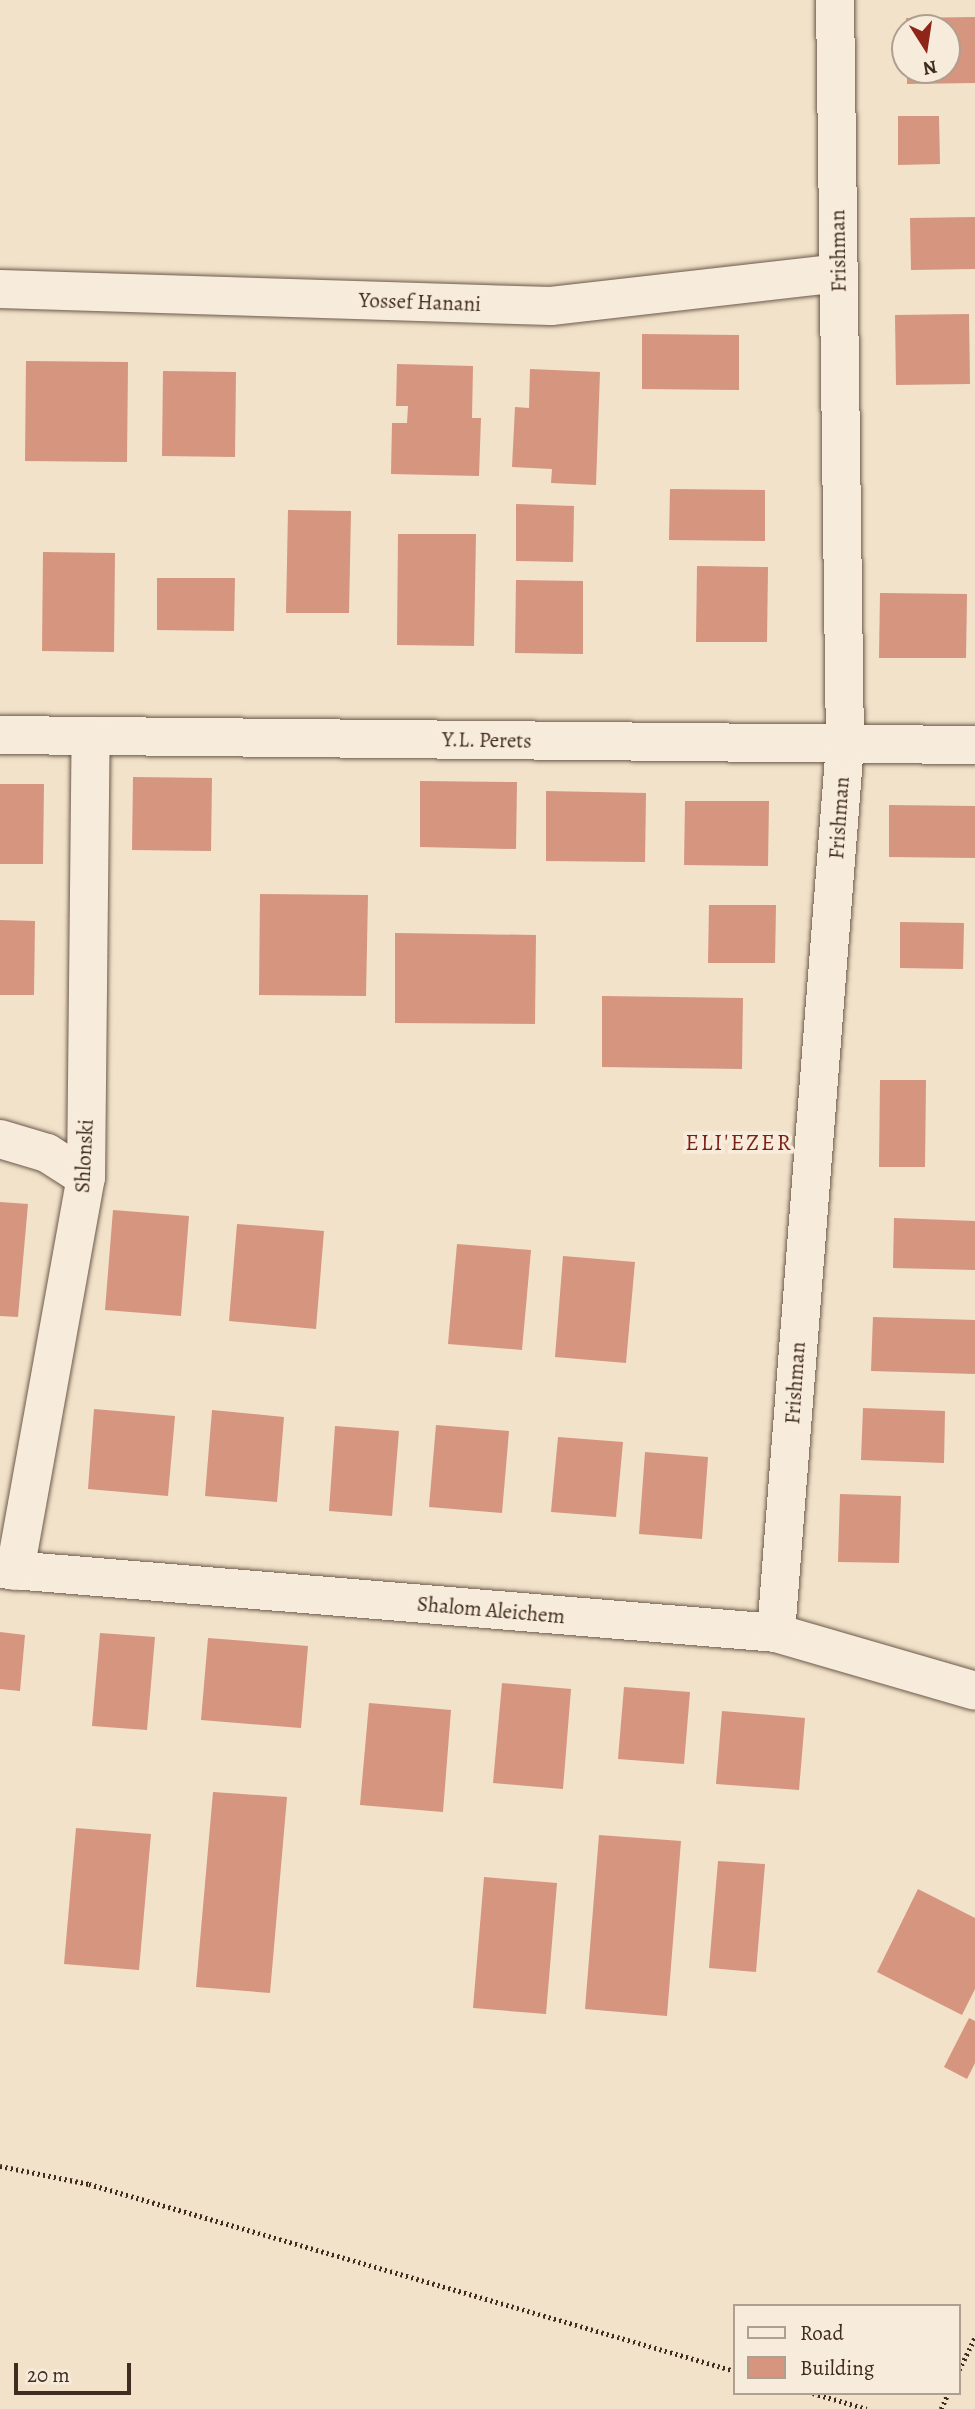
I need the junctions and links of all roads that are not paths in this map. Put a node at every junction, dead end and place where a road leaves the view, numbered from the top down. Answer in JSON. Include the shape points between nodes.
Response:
{"nodes":[{"id":1,"x":835,"y":0,"type":"edge"},
{"id":2,"x":839,"y":272,"type":"junction"},
{"id":3,"x":0,"y":289,"type":"edge"},
{"id":4,"x":0,"y":735,"type":"edge"},
{"id":5,"x":91,"y":736,"type":"junction"},
{"id":6,"x":845,"y":744,"type":"junction"},
{"id":7,"x":975,"y":745,"type":"edge"},
{"id":8,"x":0,"y":1139,"type":"edge"},
{"id":9,"x":86,"y":1178,"type":"junction"},
{"id":10,"x":7,"y":1570,"type":"edge"},
{"id":11,"x":776,"y":1633,"type":"junction"},
{"id":12,"x":975,"y":1691,"type":"edge"}],
"edges":[{"from":1,"to":2,"type":"street","name":"Frishman"},
{"from":2,"to":3,"type":"street","name":"Yossef Hanani","via":[[551,306]]},
{"from":2,"to":6,"type":"street","name":"Frishman"},
{"from":4,"to":5,"type":"street","name":"Y.L. Perets"},
{"from":5,"to":6,"type":"street","name":"Y.L. Perets"},
{"from":5,"to":9,"type":"street","name":"Shlonski"},
{"from":6,"to":7,"type":"street","name":"Y.L. Perets"},
{"from":6,"to":11,"type":"street","name":"Frishman"},
{"from":8,"to":9,"type":"street","via":[[47,1153]]},
{"from":9,"to":10,"type":"street","name":"Shlonski"},
{"from":10,"to":11,"type":"street","name":"Shalom Aleichem"},
{"from":11,"to":12,"type":"street","name":"Shalom Aleichem"}]}
